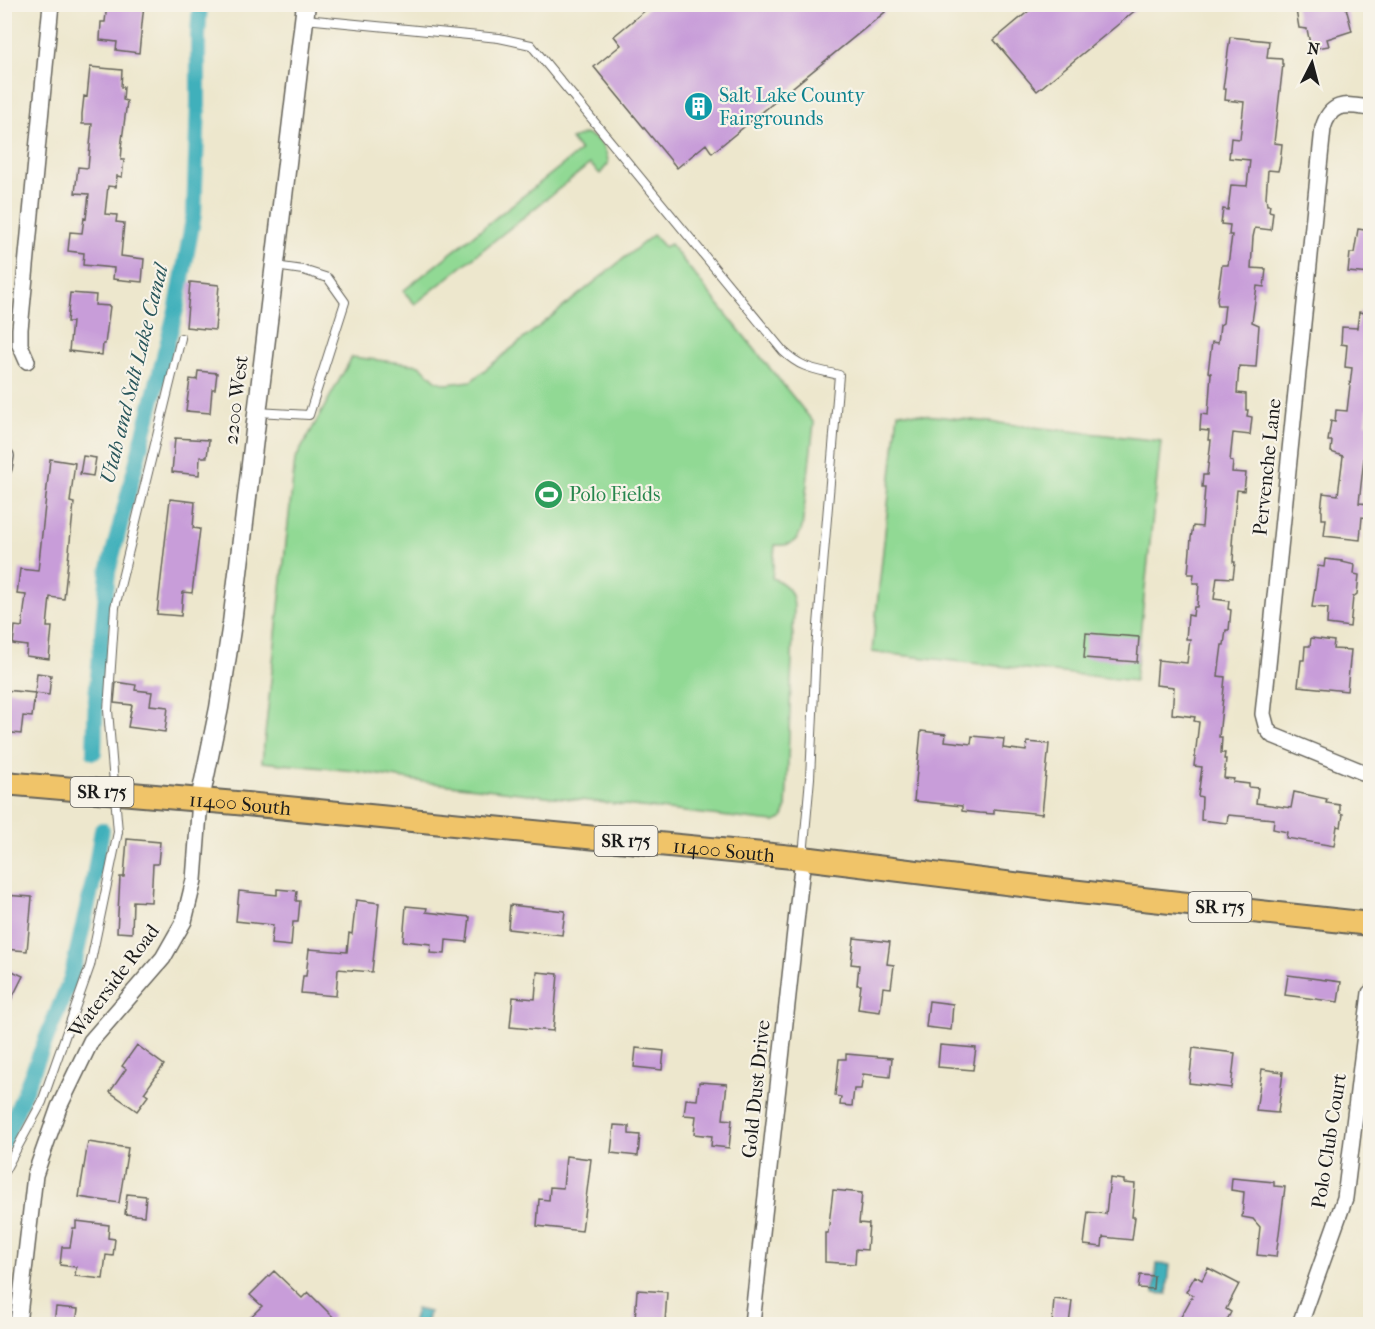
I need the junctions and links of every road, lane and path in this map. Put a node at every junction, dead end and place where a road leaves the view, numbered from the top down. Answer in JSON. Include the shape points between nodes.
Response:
{"nodes":[{"id":1,"x":51,"y":4,"type":"edge"},
{"id":2,"x":305,"y":12,"type":"edge"},
{"id":3,"x":1371,"y":108,"type":"edge"},
{"id":4,"x":275,"y":266,"type":"junction"},
{"id":5,"x":181,"y":338,"type":"dead end"},
{"id":6,"x":27,"y":361,"type":"dead end"},
{"id":7,"x":257,"y":412,"type":"junction"},
{"id":8,"x":1371,"y":775,"type":"edge"},
{"id":9,"x":4,"y":783,"type":"edge"},
{"id":10,"x":114,"y":793,"type":"junction"},
{"id":11,"x":200,"y":800,"type":"junction"},
{"id":12,"x":803,"y":858,"type":"junction"},
{"id":13,"x":1371,"y":924,"type":"edge"},
{"id":14,"x":1371,"y":993,"type":"edge"},
{"id":15,"x":4,"y":1172,"type":"edge"},
{"id":16,"x":18,"y":1324,"type":"edge"},
{"id":17,"x":752,"y":1324,"type":"edge"},
{"id":18,"x":1300,"y":1324,"type":"edge"}],
"edges":[{"from":1,"to":6,"type":"street","via":[[20,328],[20,345]]},
{"from":2,"to":4,"type":"street","name":"2200 West"},
{"from":2,"to":12,"type":"lane","via":[[531,45],[783,351],[811,369],[839,375]]},
{"from":3,"to":8,"type":"street","name":"Pervenche Lane","via":[[1335,108],[1323,128],[1263,714],[1272,735]]},
{"from":4,"to":7,"type":"street","name":"2200 West"},
{"from":4,"to":7,"type":"lane","via":[[328,278],[345,302],[309,415]]},
{"from":5,"to":10,"type":"lane","via":[[115,607],[108,710]]},
{"from":7,"to":11,"type":"street","name":"2200 West","via":[[232,623]]},
{"from":9,"to":10,"type":"main road","name":"11400 South","number":"SR 175"},
{"from":10,"to":11,"type":"main road","name":"11400 South","number":"SR 175"},
{"from":10,"to":15,"type":"lane","via":[[118,832],[90,966],[42,1102]]},
{"from":11,"to":12,"type":"main road","name":"11400 South","number":"SR 175"},
{"from":11,"to":16,"type":"street","name":"Waterside Road","via":[[194,880],[184,921],[164,958],[91,1041],[59,1107],[35,1175]]},
{"from":12,"to":13,"type":"main road","name":"11400 South","number":"SR 175"},
{"from":12,"to":17,"type":"street","name":"Gold Dust Drive"},
{"from":14,"to":18,"type":"street","name":"Polo Club Court","via":[[1345,1198]]}]}
